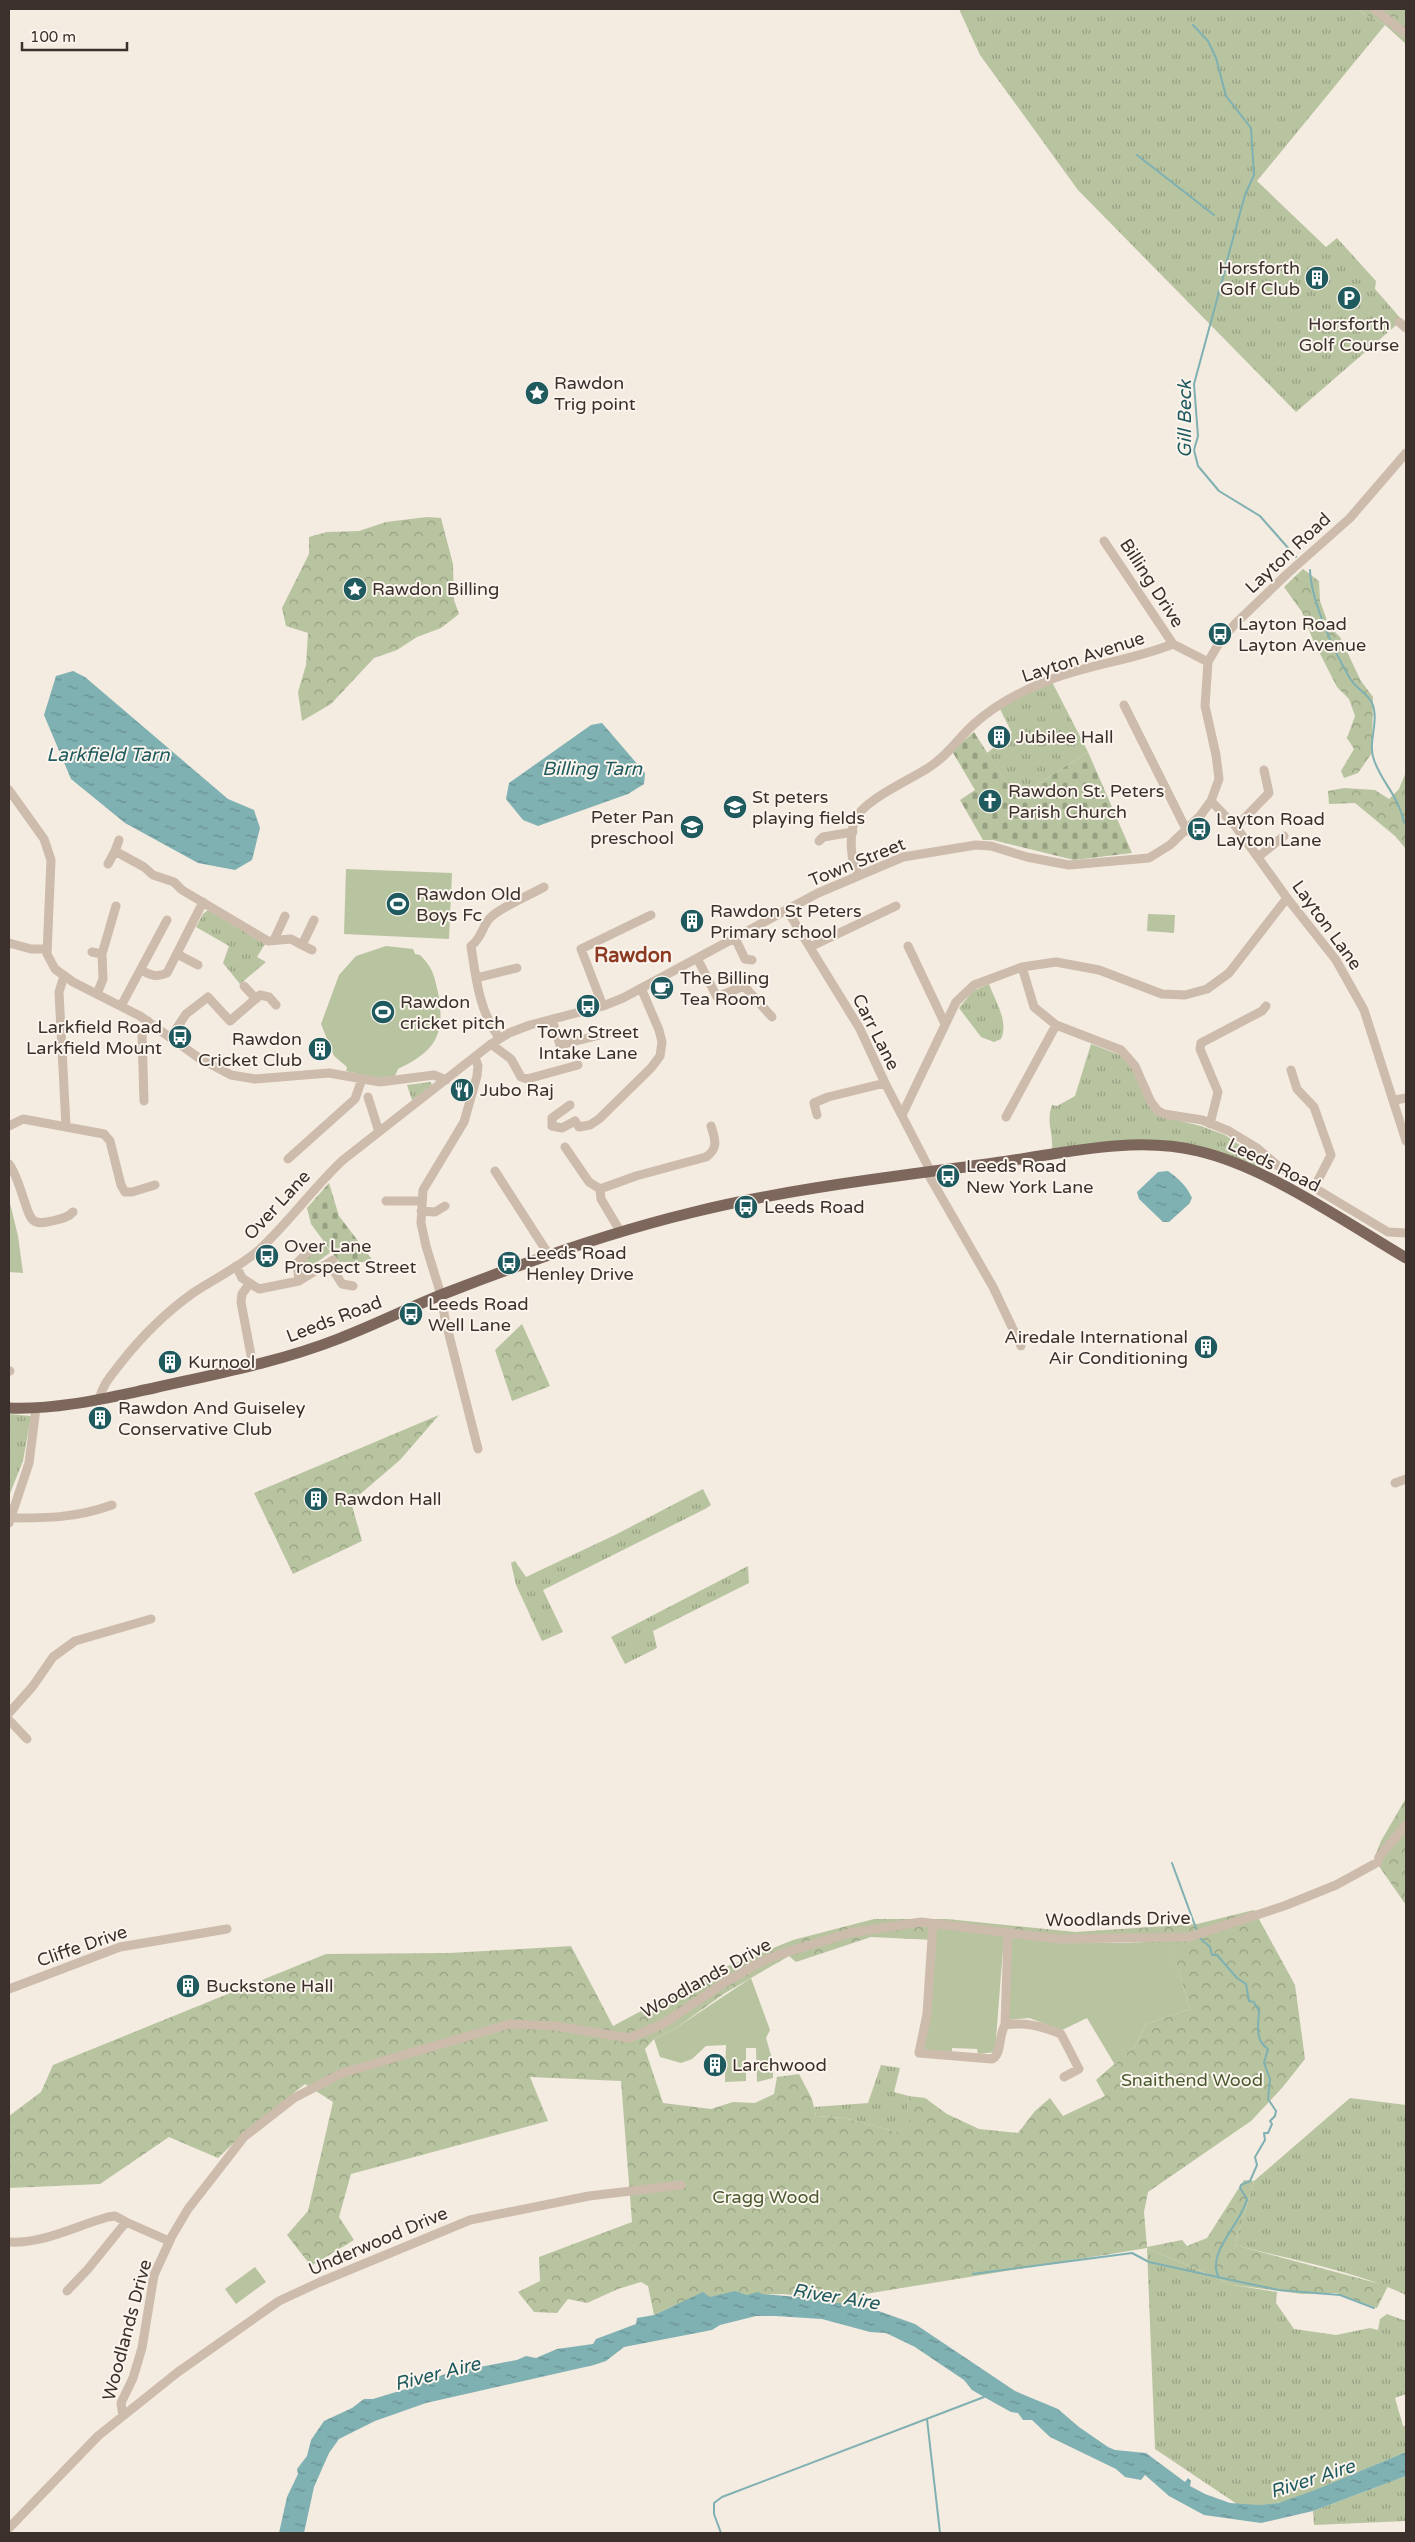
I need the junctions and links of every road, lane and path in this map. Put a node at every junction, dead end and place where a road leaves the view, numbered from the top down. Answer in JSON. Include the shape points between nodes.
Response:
{"nodes":[{"id":1,"x":1374,"y":9,"type":"edge"},
{"id":2,"x":1406,"y":34,"type":"edge"},
{"id":3,"x":1406,"y":453,"type":"edge"},
{"id":4,"x":1104,"y":541,"type":"dead end"},
{"id":5,"x":1173,"y":644,"type":"junction"},
{"id":6,"x":1208,"y":662,"type":"junction"},
{"id":7,"x":1124,"y":705,"type":"dead end"},
{"id":8,"x":1264,"y":770,"type":"dead end"},
{"id":9,"x":9,"y":790,"type":"edge"},
{"id":10,"x":1211,"y":801,"type":"junction"},
{"id":11,"x":1236,"y":827,"type":"junction"},
{"id":12,"x":1187,"y":831,"type":"junction"},
{"id":13,"x":853,"y":832,"type":"junction"},
{"id":14,"x":1284,"y":836,"type":"dead end"},
{"id":15,"x":119,"y":840,"type":"dead end"},
{"id":16,"x":819,"y":841,"type":"dead end"},
{"id":17,"x":115,"y":851,"type":"junction"},
{"id":18,"x":1258,"y":857,"type":"junction"},
{"id":19,"x":108,"y":864,"type":"dead end"},
{"id":20,"x":859,"y":875,"type":"junction"},
{"id":21,"x":544,"y":887,"type":"dead end"},
{"id":22,"x":1287,"y":898,"type":"junction"},
{"id":23,"x":203,"y":902,"type":"junction"},
{"id":24,"x":116,"y":906,"type":"dead end"},
{"id":25,"x":896,"y":906,"type":"dead end"},
{"id":26,"x":787,"y":910,"type":"junction"},
{"id":27,"x":651,"y":915,"type":"dead end"},
{"id":28,"x":285,"y":916,"type":"dead end"},
{"id":29,"x":167,"y":920,"type":"dead end"},
{"id":30,"x":314,"y":920,"type":"dead end"},
{"id":31,"x":735,"y":938,"type":"junction"},
{"id":32,"x":274,"y":940,"type":"junction"},
{"id":33,"x":9,"y":943,"type":"edge"},
{"id":34,"x":302,"y":945,"type":"junction"},
{"id":35,"x":908,"y":946,"type":"dead end"},
{"id":36,"x":810,"y":947,"type":"junction"},
{"id":37,"x":47,"y":949,"type":"junction"},
{"id":38,"x":312,"y":950,"type":"dead end"},
{"id":39,"x":92,"y":952,"type":"dead end"},
{"id":40,"x":102,"y":954,"type":"junction"},
{"id":41,"x":177,"y":954,"type":"junction"},
{"id":42,"x":697,"y":958,"type":"junction"},
{"id":43,"x":752,"y":960,"type":"dead end"},
{"id":44,"x":198,"y":964,"type":"dead end"},
{"id":45,"x":1022,"y":966,"type":"junction"},
{"id":46,"x":517,"y":968,"type":"dead end"},
{"id":47,"x":142,"y":970,"type":"junction"},
{"id":48,"x":64,"y":976,"type":"junction"},
{"id":49,"x":476,"y":978,"type":"junction"},
{"id":50,"x":244,"y":986,"type":"dead end"},
{"id":51,"x":641,"y":988,"type":"junction"},
{"id":52,"x":97,"y":994,"type":"junction"},
{"id":53,"x":256,"y":999,"type":"junction"},
{"id":54,"x":276,"y":1005,"type":"dead end"},
{"id":55,"x":121,"y":1006,"type":"junction"},
{"id":56,"x":603,"y":1006,"type":"junction"},
{"id":57,"x":1266,"y":1006,"type":"dead end"},
{"id":58,"x":772,"y":1017,"type":"dead end"},
{"id":59,"x":552,"y":1019,"type":"junction"},
{"id":60,"x":148,"y":1021,"type":"junction"},
{"id":61,"x":945,"y":1024,"type":"junction"},
{"id":62,"x":1056,"y":1025,"type":"junction"},
{"id":63,"x":608,"y":1033,"type":"dead end"},
{"id":64,"x":171,"y":1037,"type":"junction"},
{"id":65,"x":495,"y":1041,"type":"junction"},
{"id":66,"x":476,"y":1057,"type":"junction"},
{"id":67,"x":578,"y":1065,"type":"dead end"},
{"id":68,"x":1291,"y":1070,"type":"dead end"},
{"id":69,"x":362,"y":1079,"type":"junction"},
{"id":70,"x":446,"y":1080,"type":"junction"},
{"id":71,"x":884,"y":1083,"type":"junction"},
{"id":72,"x":368,"y":1097,"type":"dead end"},
{"id":73,"x":1406,"y":1098,"type":"edge"},
{"id":74,"x":1394,"y":1100,"type":"junction"},
{"id":75,"x":144,"y":1101,"type":"dead end"},
{"id":76,"x":570,"y":1105,"type":"dead end"},
{"id":77,"x":817,"y":1114,"type":"dead end"},
{"id":78,"x":902,"y":1115,"type":"junction"},
{"id":79,"x":1006,"y":1117,"type":"dead end"},
{"id":80,"x":1210,"y":1124,"type":"junction"},
{"id":81,"x":9,"y":1126,"type":"edge"},
{"id":82,"x":66,"y":1126,"type":"junction"},
{"id":83,"x":711,"y":1126,"type":"dead end"},
{"id":84,"x":379,"y":1132,"type":"junction"},
{"id":85,"x":1406,"y":1141,"type":"edge"},
{"id":86,"x":565,"y":1147,"type":"dead end"},
{"id":87,"x":288,"y":1159,"type":"dead end"},
{"id":88,"x":9,"y":1164,"type":"edge"},
{"id":89,"x":495,"y":1171,"type":"dead end"},
{"id":90,"x":929,"y":1172,"type":"junction"},
{"id":91,"x":155,"y":1186,"type":"dead end"},
{"id":92,"x":1314,"y":1188,"type":"junction"},
{"id":93,"x":600,"y":1189,"type":"junction"},
{"id":94,"x":386,"y":1201,"type":"dead end"},
{"id":95,"x":421,"y":1201,"type":"junction"},
{"id":96,"x":445,"y":1206,"type":"dead end"},
{"id":97,"x":421,"y":1211,"type":"junction"},
{"id":98,"x":73,"y":1212,"type":"dead end"},
{"id":99,"x":620,"y":1231,"type":"junction"},
{"id":100,"x":1406,"y":1233,"type":"edge"},
{"id":101,"x":310,"y":1250,"type":"dead end"},
{"id":102,"x":548,"y":1254,"type":"junction"},
{"id":103,"x":1406,"y":1258,"type":"edge"},
{"id":104,"x":236,"y":1266,"type":"junction"},
{"id":105,"x":299,"y":1280,"type":"junction"},
{"id":106,"x":250,"y":1283,"type":"junction"},
{"id":107,"x":353,"y":1286,"type":"dead end"},
{"id":108,"x":441,"y":1295,"type":"junction"},
{"id":109,"x":1021,"y":1346,"type":"dead end"},
{"id":110,"x":253,"y":1366,"type":"junction"},
{"id":111,"x":99,"y":1400,"type":"junction"},
{"id":112,"x":9,"y":1408,"type":"edge"},
{"id":113,"x":36,"y":1408,"type":"junction"},
{"id":114,"x":478,"y":1449,"type":"dead end"},
{"id":115,"x":1406,"y":1479,"type":"edge"},
{"id":116,"x":1395,"y":1482,"type":"dead end"},
{"id":117,"x":112,"y":1505,"type":"dead end"},
{"id":118,"x":9,"y":1520,"type":"edge"},
{"id":119,"x":151,"y":1620,"type":"dead end"},
{"id":120,"x":9,"y":1713,"type":"edge"},
{"id":121,"x":9,"y":1720,"type":"edge"},
{"id":122,"x":27,"y":1739,"type":"dead end"},
{"id":123,"x":1406,"y":1825,"type":"edge"},
{"id":124,"x":933,"y":1924,"type":"junction"},
{"id":125,"x":226,"y":1929,"type":"dead end"},
{"id":126,"x":1008,"y":1933,"type":"junction"},
{"id":127,"x":9,"y":1989,"type":"edge"},
{"id":128,"x":1005,"y":2025,"type":"junction"},
{"id":129,"x":1064,"y":2078,"type":"dead end"},
{"id":130,"x":681,"y":2185,"type":"dead end"},
{"id":131,"x":126,"y":2222,"type":"junction"},
{"id":132,"x":169,"y":2241,"type":"junction"},
{"id":133,"x":9,"y":2242,"type":"edge"},
{"id":134,"x":67,"y":2291,"type":"dead end"},
{"id":135,"x":123,"y":2416,"type":"junction"},
{"id":136,"x":9,"y":2528,"type":"edge"}],
"edges":[{"from":1,"to":2,"type":"street"},
{"from":3,"to":6,"type":"street","name":"Layton Road","via":[[1350,518],[1235,624]]},
{"from":4,"to":5,"type":"street","name":"Billing Drive"},
{"from":5,"to":6,"type":"street","name":"Layton Avenue"},
{"from":5,"to":13,"type":"street","name":"Layton Avenue","via":[[1044,682],[1004,701],[973,724],[948,754],[891,788],[865,808],[855,820]]},
{"from":6,"to":10,"type":"street","name":"Layton Road","via":[[1205,706],[1219,771]]},
{"from":7,"to":12,"type":"street"},
{"from":8,"to":11,"type":"street","via":[[1269,793]]},
{"from":9,"to":37,"type":"street","via":[[30,816],[52,860]]},
{"from":10,"to":11,"type":"street","name":"Layton Lane"},
{"from":10,"to":12,"type":"street","name":"Town Street"},
{"from":11,"to":18,"type":"street","name":"Layton Lane"},
{"from":12,"to":20,"type":"street","name":"Town Street","via":[[1149,858],[1069,865],[991,846],[976,846],[903,857]]},
{"from":13,"to":16,"type":"street","via":[[823,837]]},
{"from":13,"to":20,"type":"street","name":"Layton Avenue","via":[[852,866]]},
{"from":14,"to":18,"type":"street"},
{"from":15,"to":17,"type":"street"},
{"from":17,"to":19,"type":"street"},
{"from":17,"to":23,"type":"street","via":[[153,875],[174,882]]},
{"from":18,"to":22,"type":"street","name":"Layton Lane"},
{"from":20,"to":26,"type":"street","name":"Town Street"},
{"from":21,"to":49,"type":"street","via":[[488,919],[479,940],[471,946]]},
{"from":22,"to":45,"type":"street","via":[[1229,973],[1219,983],[1195,994],[1162,994],[1099,970],[1070,963]]},
{"from":22,"to":74,"type":"street","name":"Layton Lane","via":[[1336,960],[1364,1010]]},
{"from":23,"to":32,"type":"street","via":[[268,941]]},
{"from":23,"to":41,"type":"street"},
{"from":24,"to":40,"type":"street"},
{"from":25,"to":36,"type":"street"},
{"from":26,"to":31,"type":"street","name":"Town Street"},
{"from":26,"to":36,"type":"street","name":"Carr Lane"},
{"from":27,"to":56,"type":"street","via":[[581,949]]},
{"from":28,"to":32,"type":"street"},
{"from":29,"to":47,"type":"street"},
{"from":30,"to":34,"type":"street"},
{"from":31,"to":42,"type":"street","name":"Town Street"},
{"from":31,"to":43,"type":"street","via":[[745,959]]},
{"from":32,"to":34,"type":"street","via":[[291,939]]},
{"from":33,"to":37,"type":"street"},
{"from":34,"to":38,"type":"street"},
{"from":35,"to":61,"type":"street"},
{"from":36,"to":71,"type":"street","name":"Carr Lane","via":[[860,1030]]},
{"from":37,"to":48,"type":"street","via":[[50,964]]},
{"from":39,"to":40,"type":"street"},
{"from":40,"to":52,"type":"street","via":[[103,978]]},
{"from":41,"to":44,"type":"street"},
{"from":41,"to":47,"type":"street","via":[[167,972],[159,976]]},
{"from":42,"to":51,"type":"street","name":"Town Street"},
{"from":42,"to":58,"type":"street","via":[[717,997],[744,986]]},
{"from":45,"to":61,"type":"street","via":[[968,989],[956,1002]]},
{"from":45,"to":62,"type":"street","via":[[1034,1007]]},
{"from":46,"to":49,"type":"street"},
{"from":47,"to":55,"type":"street"},
{"from":48,"to":52,"type":"street"},
{"from":48,"to":82,"type":"street","via":[[59,992]]},
{"from":49,"to":65,"type":"street","via":[[481,1005]]},
{"from":50,"to":53,"type":"street"},
{"from":51,"to":56,"type":"street","name":"Town Street"},
{"from":51,"to":76,"type":"street","via":[[659,1030],[662,1042],[660,1056],[599,1120],[590,1125],[578,1130],[575,1121],[558,1128],[551,1124],[552,1118]]},
{"from":52,"to":55,"type":"street"},
{"from":53,"to":54,"type":"street","via":[[260,995],[270,997]]},
{"from":53,"to":64,"type":"street","via":[[230,1021],[208,997],[186,1014]]},
{"from":55,"to":60,"type":"street"},
{"from":56,"to":59,"type":"street","name":"Town Street"},
{"from":57,"to":80,"type":"street","via":[[1201,1043],[1200,1049],[1218,1092]]},
{"from":59,"to":63,"type":"street","via":[[560,1045]]},
{"from":59,"to":65,"type":"street","name":"Town Street"},
{"from":60,"to":64,"type":"street"},
{"from":60,"to":75,"type":"street","via":[[142,1035]]},
{"from":61,"to":78,"type":"street"},
{"from":62,"to":79,"type":"street"},
{"from":62,"to":80,"type":"street","via":[[1121,1050],[1135,1066],[1158,1111]]},
{"from":64,"to":69,"type":"street","via":[[216,1068],[244,1078],[329,1074]]},
{"from":65,"to":66,"type":"street","name":"Town Street"},
{"from":65,"to":67,"type":"street","via":[[521,1077],[527,1079]]},
{"from":66,"to":70,"type":"street","name":"Town Street"},
{"from":66,"to":95,"type":"street","via":[[477,1076],[464,1122],[423,1190]]},
{"from":68,"to":92,"type":"street","via":[[1297,1089],[1314,1107],[1331,1155]]},
{"from":69,"to":70,"type":"street","via":[[380,1082],[434,1075]]},
{"from":69,"to":87,"type":"street","via":[[350,1104]]},
{"from":70,"to":84,"type":"street","name":"Over Lane"},
{"from":71,"to":77,"type":"street","via":[[814,1103]]},
{"from":71,"to":78,"type":"street","name":"Carr Lane"},
{"from":72,"to":84,"type":"street"},
{"from":73,"to":74,"type":"street"},
{"from":74,"to":85,"type":"street","name":"Layton Lane"},
{"from":78,"to":90,"type":"street","name":"Carr Lane"},
{"from":80,"to":92,"type":"street","via":[[1257,1148],[1278,1166]]},
{"from":81,"to":82,"type":"street","via":[[23,1119]]},
{"from":82,"to":91,"type":"street","via":[[107,1136],[126,1192]]},
{"from":83,"to":93,"type":"street","via":[[716,1143],[706,1157]]},
{"from":84,"to":104,"type":"street","name":"Over Lane","via":[[320,1181],[280,1229]]},
{"from":86,"to":93,"type":"street","via":[[589,1182]]},
{"from":88,"to":98,"type":"street","via":[[15,1171],[33,1220],[43,1223]]},
{"from":89,"to":102,"type":"street"},
{"from":90,"to":99,"type":"main road","name":"Leeds Road","via":[[745,1200]]},
{"from":90,"to":103,"type":"main road","name":"Leeds Road","via":[[1097,1149],[1174,1146],[1248,1168]]},
{"from":90,"to":109,"type":"street","name":"Carr Lane","via":[[993,1286]]},
{"from":92,"to":100,"type":"street","via":[[1388,1232]]},
{"from":93,"to":99,"type":"street","via":[[601,1199]]},
{"from":94,"to":95,"type":"street"},
{"from":95,"to":97,"type":"street"},
{"from":96,"to":97,"type":"street","via":[[435,1212]]},
{"from":97,"to":108,"type":"street","via":[[426,1246]]},
{"from":99,"to":102,"type":"main road","name":"Leeds Road"},
{"from":101,"to":105,"type":"street","via":[[297,1263]]},
{"from":102,"to":108,"type":"main road","name":"Leeds Road"},
{"from":104,"to":106,"type":"street","via":[[242,1278]]},
{"from":104,"to":111,"type":"street","name":"Over Lane","via":[[194,1292],[163,1317],[134,1346],[102,1388]]},
{"from":105,"to":106,"type":"street","via":[[259,1290]]},
{"from":105,"to":107,"type":"street","via":[[331,1262],[342,1284]]},
{"from":106,"to":110,"type":"street","via":[[242,1294],[241,1302]]},
{"from":108,"to":110,"type":"main road","name":"Leeds Road","via":[[338,1339]]},
{"from":108,"to":114,"type":"street","via":[[444,1319]]},
{"from":110,"to":111,"type":"main road","name":"Leeds Road"},
{"from":111,"to":113,"type":"main road","name":"Leeds Road"},
{"from":112,"to":113,"type":"main road","name":"Leeds Road"},
{"from":113,"to":118,"type":"street","via":[[29,1463]]},
{"from":115,"to":116,"type":"street"},
{"from":117,"to":118,"type":"street","via":[[62,1518]]},
{"from":119,"to":120,"type":"street","via":[[75,1641],[53,1657]]},
{"from":121,"to":122,"type":"street"},
{"from":123,"to":126,"type":"street","name":"Woodlands Drive","via":[[1378,1862],[1336,1885],[1198,1934],[1058,1939]]},
{"from":124,"to":126,"type":"street","name":"Woodlands Drive"},
{"from":124,"to":128,"type":"street","via":[[927,2014],[919,2053],[992,2059],[999,2054],[999,2034]]},
{"from":124,"to":132,"type":"street","name":"Woodlands Drive","via":[[921,1922],[850,1933],[780,1954],[724,1983],[662,2024],[629,2038],[556,2026],[510,2024],[342,2073],[294,2098],[244,2137],[188,2208]]},
{"from":125,"to":127,"type":"street","name":"Cliffe Drive","via":[[120,1947]]},
{"from":126,"to":128,"type":"street"},
{"from":128,"to":129,"type":"street","via":[[1037,2025],[1061,2034],[1079,2069]]},
{"from":130,"to":135,"type":"street","name":"Underwood Drive","via":[[588,2196],[470,2220],[320,2282],[279,2301],[178,2372]]},
{"from":131,"to":132,"type":"street"},
{"from":131,"to":133,"type":"street","via":[[113,2216],[45,2239]]},
{"from":131,"to":134,"type":"street"},
{"from":132,"to":135,"type":"street","name":"Woodlands Drive","via":[[154,2275],[142,2348],[121,2403]]},
{"from":135,"to":136,"type":"street","name":"Woodlands Drive","via":[[98,2436]]}]}
